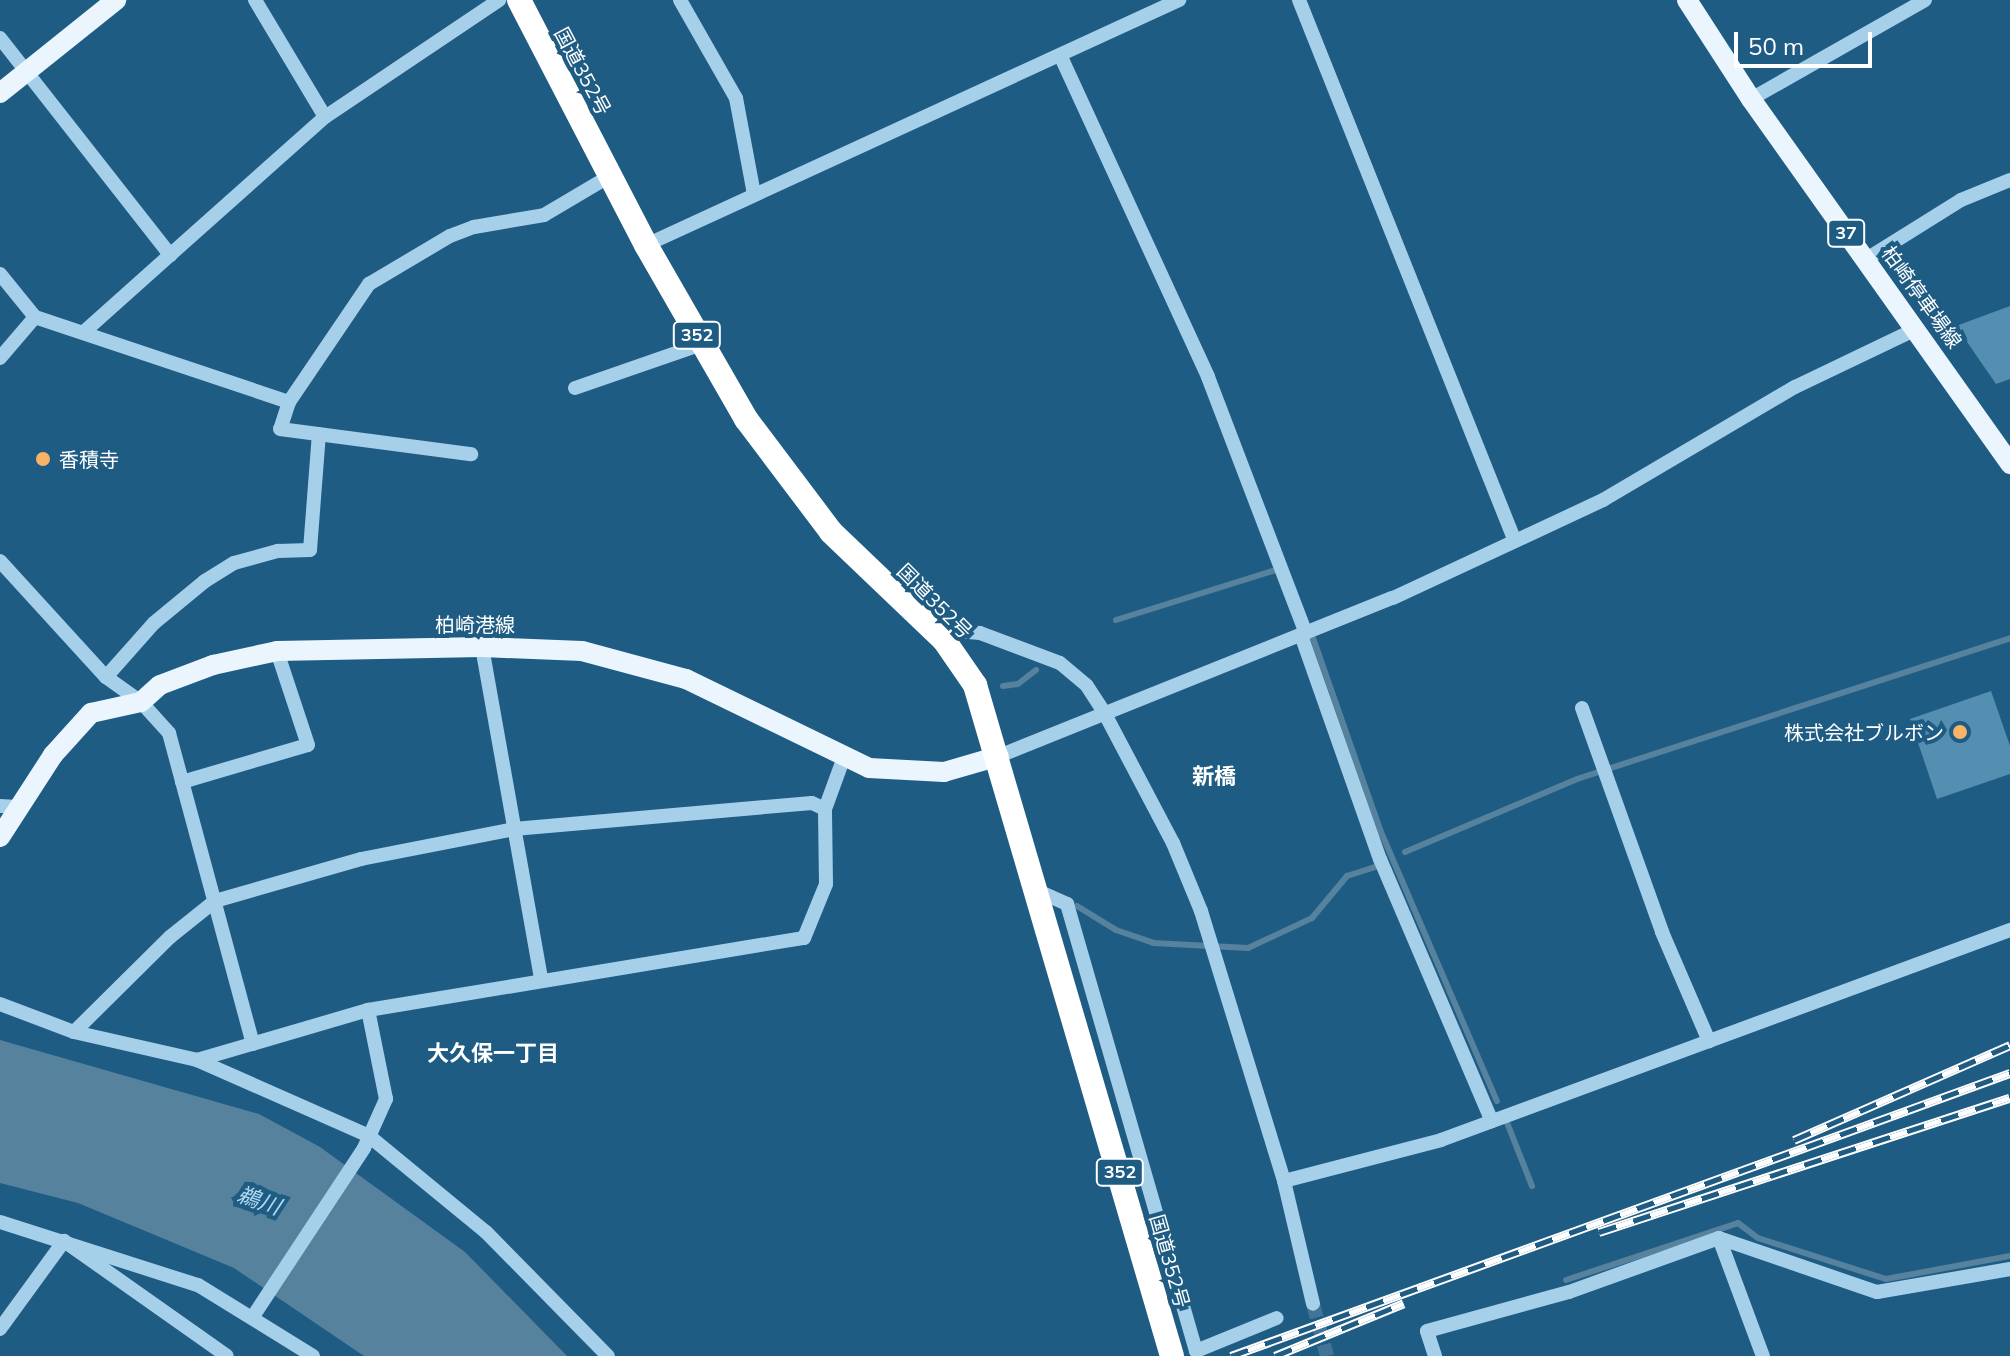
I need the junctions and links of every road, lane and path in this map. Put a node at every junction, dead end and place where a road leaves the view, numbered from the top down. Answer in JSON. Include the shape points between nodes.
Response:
{"nodes":[{"id":1,"x":116,"y":0,"type":"edge"},
{"id":2,"x":255,"y":0,"type":"edge"},
{"id":3,"x":499,"y":0,"type":"edge"},
{"id":4,"x":519,"y":0,"type":"edge"},
{"id":5,"x":680,"y":0,"type":"edge"},
{"id":6,"x":1179,"y":0,"type":"edge"},
{"id":7,"x":1299,"y":0,"type":"edge"},
{"id":8,"x":1687,"y":0,"type":"edge"},
{"id":9,"x":1925,"y":0,"type":"edge"},
{"id":10,"x":0,"y":38,"type":"edge"},
{"id":11,"x":1061,"y":57,"type":"junction"},
{"id":12,"x":24,"y":74,"type":"junction"},
{"id":13,"x":0,"y":93,"type":"edge"},
{"id":14,"x":1751,"y":99,"type":"junction"},
{"id":15,"x":325,"y":117,"type":"junction"},
{"id":16,"x":610,"y":176,"type":"junction"},
{"id":17,"x":2010,"y":180,"type":"edge"},
{"id":18,"x":754,"y":194,"type":"junction"},
{"id":19,"x":646,"y":245,"type":"junction"},
{"id":20,"x":170,"y":255,"type":"junction"},
{"id":21,"x":1865,"y":260,"type":"junction"},
{"id":22,"x":0,"y":274,"type":"edge"},
{"id":23,"x":35,"y":317,"type":"junction"},
{"id":24,"x":1916,"y":329,"type":"junction"},
{"id":25,"x":85,"y":331,"type":"junction"},
{"id":26,"x":702,"y":344,"type":"junction"},
{"id":27,"x":0,"y":358,"type":"edge"},
{"id":28,"x":575,"y":388,"type":"dead end"},
{"id":29,"x":289,"y":402,"type":"junction"},
{"id":30,"x":319,"y":434,"type":"junction"},
{"id":31,"x":471,"y":454,"type":"dead end"},
{"id":32,"x":2010,"y":464,"type":"edge"},
{"id":33,"x":1514,"y":539,"type":"junction"},
{"id":34,"x":0,"y":561,"type":"edge"},
{"id":35,"x":934,"y":629,"type":"junction"},
{"id":36,"x":1304,"y":634,"type":"junction"},
{"id":37,"x":482,"y":647,"type":"junction"},
{"id":38,"x":277,"y":651,"type":"junction"},
{"id":39,"x":106,"y":677,"type":"junction"},
{"id":40,"x":141,"y":702,"type":"junction"},
{"id":41,"x":1582,"y":708,"type":"dead end"},
{"id":42,"x":1105,"y":714,"type":"junction"},
{"id":43,"x":999,"y":756,"type":"junction"},
{"id":44,"x":844,"y":757,"type":"junction"},
{"id":45,"x":182,"y":782,"type":"junction"},
{"id":46,"x":9,"y":806,"type":"edge"},
{"id":47,"x":825,"y":809,"type":"junction"},
{"id":48,"x":514,"y":829,"type":"junction"},
{"id":49,"x":0,"y":837,"type":"edge"},
{"id":50,"x":1040,"y":892,"type":"junction"},
{"id":51,"x":215,"y":901,"type":"junction"},
{"id":52,"x":2010,"y":930,"type":"edge"},
{"id":53,"x":541,"y":979,"type":"junction"},
{"id":54,"x":0,"y":1004,"type":"edge"},
{"id":55,"x":368,"y":1010,"type":"junction"},
{"id":56,"x":74,"y":1032,"type":"junction"},
{"id":57,"x":1709,"y":1041,"type":"junction"},
{"id":58,"x":253,"y":1044,"type":"junction"},
{"id":59,"x":197,"y":1060,"type":"junction"},
{"id":60,"x":1492,"y":1121,"type":"junction"},
{"id":61,"x":366,"y":1142,"type":"junction"},
{"id":62,"x":1284,"y":1181,"type":"junction"},
{"id":63,"x":0,"y":1222,"type":"edge"},
{"id":64,"x":1719,"y":1238,"type":"junction"},
{"id":65,"x":64,"y":1241,"type":"junction"},
{"id":66,"x":2010,"y":1269,"type":"edge"},
{"id":67,"x":1313,"y":1304,"type":"tunnel mouth"},
{"id":68,"x":257,"y":1310,"type":"junction"},
{"id":69,"x":1277,"y":1318,"type":"dead end"},
{"id":70,"x":0,"y":1329,"type":"edge"},
{"id":71,"x":227,"y":1356,"type":"edge"},
{"id":72,"x":313,"y":1356,"type":"edge"},
{"id":73,"x":608,"y":1356,"type":"edge"},
{"id":74,"x":1172,"y":1356,"type":"edge"},
{"id":75,"x":1435,"y":1356,"type":"edge"},
{"id":76,"x":1763,"y":1356,"type":"edge"}],
"edges":[{"from":1,"to":12,"type":"main road"},
{"from":2,"to":15,"type":"street"},
{"from":3,"to":15,"type":"street"},
{"from":4,"to":16,"type":"highway","name":"国道352号","number":"352"},
{"from":5,"to":18,"type":"street","via":[[733,88]]},
{"from":6,"to":11,"type":"street"},
{"from":7,"to":33,"type":"street"},
{"from":8,"to":14,"type":"main road","name":"柏崎停車場線","number":"37"},
{"from":9,"to":14,"type":"street"},
{"from":10,"to":12,"type":"street"},
{"from":11,"to":18,"type":"street"},
{"from":11,"to":36,"type":"street","via":[[1208,377]]},
{"from":12,"to":13,"type":"main road"},
{"from":12,"to":20,"type":"street"},
{"from":14,"to":21,"type":"main road","name":"柏崎停車場線","number":"37"},
{"from":15,"to":20,"type":"street"},
{"from":16,"to":19,"type":"highway","name":"国道352号","number":"352"},
{"from":16,"to":29,"type":"street","via":[[544,215],[450,236],[369,284]]},
{"from":17,"to":21,"type":"street","via":[[1961,200]]},
{"from":18,"to":19,"type":"street"},
{"from":19,"to":26,"type":"highway","name":"国道352号","number":"352"},
{"from":20,"to":25,"type":"street"},
{"from":21,"to":24,"type":"main road","name":"柏崎停車場線","number":"37"},
{"from":22,"to":23,"type":"street"},
{"from":23,"to":25,"type":"street"},
{"from":23,"to":27,"type":"street"},
{"from":24,"to":32,"type":"main road","name":"柏崎停車場線","number":"37"},
{"from":24,"to":33,"type":"street","via":[[1795,387],[1603,500]]},
{"from":25,"to":29,"type":"street"},
{"from":26,"to":28,"type":"street"},
{"from":26,"to":35,"type":"highway","name":"国道352号","number":"352","via":[[746,419],[831,532]]},
{"from":29,"to":30,"type":"street","via":[[280,429]]},
{"from":30,"to":31,"type":"street"},
{"from":30,"to":39,"type":"street","via":[[310,550],[278,551],[234,563],[154,623]]},
{"from":33,"to":36,"type":"street"},
{"from":34,"to":39,"type":"street"},
{"from":35,"to":42,"type":"street","via":[[980,633],[1060,663],[1087,686]]},
{"from":35,"to":43,"type":"highway","name":"国道352号","number":"352","via":[[975,685]]},
{"from":36,"to":42,"type":"street"},
{"from":36,"to":60,"type":"street","via":[[1380,859]]},
{"from":37,"to":38,"type":"main road","name":"柏崎港線"},
{"from":37,"to":44,"type":"main road","name":"柏崎港線","via":[[582,651],[652,667]]},
{"from":37,"to":48,"type":"street"},
{"from":38,"to":40,"type":"main road","name":"柏崎港線","via":[[213,665],[160,685]]},
{"from":38,"to":45,"type":"street","via":[[308,745]]},
{"from":39,"to":40,"type":"street"},
{"from":40,"to":45,"type":"street","via":[[169,733]]},
{"from":40,"to":46,"type":"main road","name":"柏崎港線","via":[[91,713]]},
{"from":41,"to":57,"type":"street","via":[[1662,932]]},
{"from":42,"to":43,"type":"street"},
{"from":42,"to":62,"type":"street","via":[[1173,843],[1201,911]]},
{"from":43,"to":44,"type":"main road","name":"柏崎港線","via":[[973,767],[916,774],[869,768]]},
{"from":43,"to":50,"type":"highway","name":"国道352号","number":"352"},
{"from":44,"to":47,"type":"street"},
{"from":45,"to":51,"type":"street"},
{"from":46,"to":49,"type":"main road","name":"柏崎港線"},
{"from":47,"to":48,"type":"street","via":[[812,803]]},
{"from":47,"to":53,"type":"street","via":[[826,884],[804,938]]},
{"from":48,"to":51,"type":"street","via":[[361,859]]},
{"from":48,"to":53,"type":"street"},
{"from":50,"to":69,"type":"street","via":[[1067,904],[1196,1351]]},
{"from":50,"to":74,"type":"highway","name":"国道352号","number":"352"},
{"from":51,"to":56,"type":"street","via":[[170,937]]},
{"from":51,"to":58,"type":"street"},
{"from":52,"to":57,"type":"street"},
{"from":53,"to":55,"type":"street"},
{"from":54,"to":56,"type":"street"},
{"from":55,"to":58,"type":"street"},
{"from":55,"to":61,"type":"street","via":[[386,1099]]},
{"from":56,"to":59,"type":"street"},
{"from":57,"to":60,"type":"street"},
{"from":58,"to":59,"type":"street"},
{"from":59,"to":61,"type":"street"},
{"from":60,"to":62,"type":"street","via":[[1441,1140]]},
{"from":61,"to":68,"type":"street"},
{"from":61,"to":73,"type":"street","via":[[486,1232]]},
{"from":62,"to":67,"type":"street"},
{"from":63,"to":65,"type":"street"},
{"from":64,"to":66,"type":"street","via":[[1877,1292]]},
{"from":64,"to":75,"type":"street","via":[[1569,1292],[1427,1331]]},
{"from":64,"to":76,"type":"street"},
{"from":65,"to":68,"type":"street"},
{"from":65,"to":70,"type":"street"},
{"from":65,"to":71,"type":"street"},
{"from":68,"to":72,"type":"street"}]}
